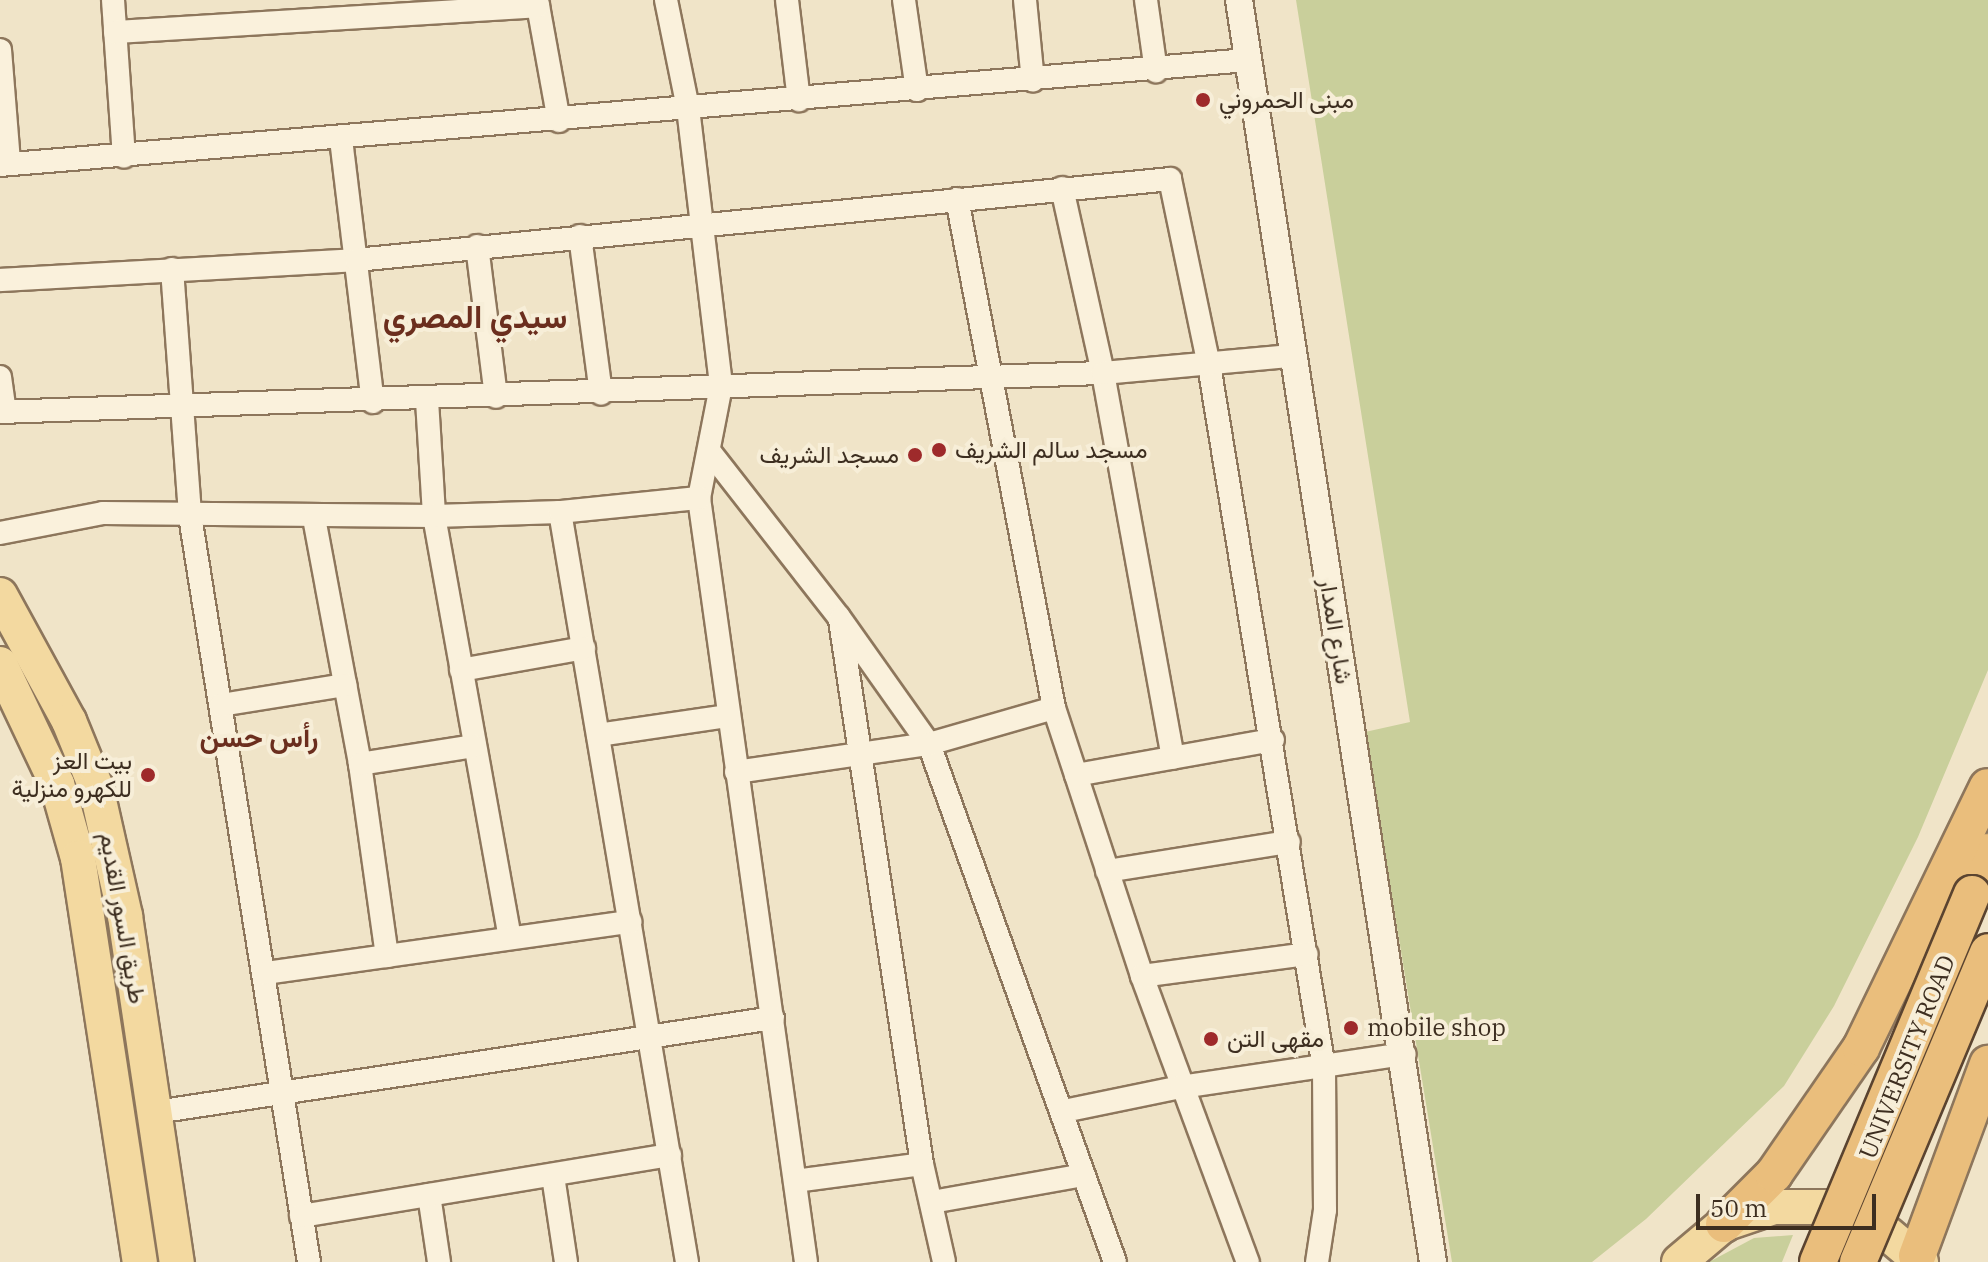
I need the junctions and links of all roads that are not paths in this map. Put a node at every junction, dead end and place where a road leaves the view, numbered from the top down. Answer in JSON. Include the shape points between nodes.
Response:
{"nodes":[{"id":1,"x":113,"y":0,"type":"edge"},
{"id":2,"x":666,"y":0,"type":"edge"},
{"id":3,"x":787,"y":0,"type":"edge"},
{"id":4,"x":904,"y":0,"type":"edge"},
{"id":5,"x":1025,"y":0,"type":"edge"},
{"id":6,"x":1146,"y":0,"type":"edge"},
{"id":7,"x":1239,"y":0,"type":"edge"},
{"id":8,"x":538,"y":3,"type":"edge"},
{"id":9,"x":115,"y":32,"type":"junction"},
{"id":10,"x":0,"y":50,"type":"edge"},
{"id":11,"x":1247,"y":60,"type":"junction"},
{"id":12,"x":1156,"y":71,"type":"junction"},
{"id":13,"x":1033,"y":81,"type":"junction"},
{"id":14,"x":917,"y":90,"type":"junction"},
{"id":15,"x":799,"y":100,"type":"junction"},
{"id":16,"x":688,"y":108,"type":"junction"},
{"id":17,"x":559,"y":121,"type":"junction"},
{"id":18,"x":341,"y":139,"type":"junction"},
{"id":19,"x":124,"y":157,"type":"junction"},
{"id":20,"x":5,"y":164,"type":"edge"},
{"id":21,"x":1062,"y":188,"type":"junction"},
{"id":22,"x":957,"y":199,"type":"junction"},
{"id":23,"x":704,"y":225,"type":"junction"},
{"id":24,"x":580,"y":236,"type":"junction"},
{"id":25,"x":477,"y":246,"type":"junction"},
{"id":26,"x":356,"y":260,"type":"junction"},
{"id":27,"x":172,"y":269,"type":"junction"},
{"id":28,"x":0,"y":280,"type":"edge"},
{"id":29,"x":1291,"y":356,"type":"junction"},
{"id":30,"x":1209,"y":365,"type":"junction"},
{"id":31,"x":1103,"y":373,"type":"junction"},
{"id":32,"x":992,"y":376,"type":"junction"},
{"id":33,"x":0,"y":377,"type":"edge"},
{"id":34,"x":721,"y":386,"type":"junction"},
{"id":35,"x":601,"y":394,"type":"junction"},
{"id":36,"x":496,"y":397,"type":"junction"},
{"id":37,"x":427,"y":400,"type":"junction"},
{"id":38,"x":373,"y":402,"type":"junction"},
{"id":39,"x":184,"y":406,"type":"junction"},
{"id":40,"x":2,"y":412,"type":"edge"},
{"id":41,"x":710,"y":452,"type":"junction"},
{"id":42,"x":699,"y":498,"type":"junction"},
{"id":43,"x":560,"y":512,"type":"junction"},
{"id":44,"x":190,"y":516,"type":"junction"},
{"id":45,"x":434,"y":516,"type":"junction"},
{"id":46,"x":314,"y":518,"type":"junction"},
{"id":47,"x":0,"y":533,"type":"edge"},
{"id":48,"x":0,"y":595,"type":"edge"},
{"id":49,"x":839,"y":617,"type":"junction"},
{"id":50,"x":584,"y":648,"type":"junction"},
{"id":51,"x":0,"y":664,"type":"edge"},
{"id":52,"x":461,"y":670,"type":"junction"},
{"id":53,"x":345,"y":685,"type":"junction"},
{"id":54,"x":221,"y":705,"type":"junction"},
{"id":55,"x":1054,"y":708,"type":"junction"},
{"id":56,"x":727,"y":716,"type":"junction"},
{"id":57,"x":598,"y":735,"type":"junction"},
{"id":58,"x":1273,"y":740,"type":"junction"},
{"id":59,"x":929,"y":744,"type":"junction"},
{"id":60,"x":474,"y":746,"type":"junction"},
{"id":61,"x":859,"y":754,"type":"junction"},
{"id":62,"x":1173,"y":758,"type":"junction"},
{"id":63,"x":360,"y":764,"type":"junction"},
{"id":64,"x":736,"y":772,"type":"junction"},
{"id":65,"x":1076,"y":775,"type":"junction"},
{"id":66,"x":1988,"y":787,"type":"edge"},
{"id":67,"x":1289,"y":842,"type":"junction"},
{"id":68,"x":1988,"y":852,"type":"edge"},
{"id":69,"x":1107,"y":871,"type":"junction"},
{"id":70,"x":630,"y":922,"type":"junction"},
{"id":71,"x":510,"y":937,"type":"junction"},
{"id":72,"x":1988,"y":952,"type":"edge"},
{"id":73,"x":1307,"y":954,"type":"junction"},
{"id":74,"x":387,"y":956,"type":"junction"},
{"id":75,"x":265,"y":973,"type":"junction"},
{"id":76,"x":1142,"y":976,"type":"junction"},
{"id":77,"x":773,"y":1018,"type":"junction"},
{"id":78,"x":650,"y":1038,"type":"junction"},
{"id":79,"x":1405,"y":1054,"type":"junction"},
{"id":80,"x":1988,"y":1064,"type":"edge"},
{"id":81,"x":1324,"y":1068,"type":"junction"},
{"id":82,"x":1181,"y":1087,"type":"junction"},
{"id":83,"x":286,"y":1094,"type":"junction"},
{"id":84,"x":1064,"y":1111,"type":"junction"},
{"id":85,"x":156,"y":1112,"type":"junction"},
{"id":86,"x":670,"y":1155,"type":"junction"},
{"id":87,"x":922,"y":1164,"type":"junction"},
{"id":88,"x":1084,"y":1175,"type":"junction"},
{"id":89,"x":553,"y":1176,"type":"junction"},
{"id":90,"x":795,"y":1181,"type":"junction"},
{"id":91,"x":429,"y":1195,"type":"junction"},
{"id":92,"x":932,"y":1202,"type":"junction"},
{"id":93,"x":301,"y":1216,"type":"junction"},
{"id":94,"x":1724,"y":1224,"type":"junction"},
{"id":95,"x":1679,"y":1258,"type":"edge"},
{"id":96,"x":1919,"y":1259,"type":"edge"},
{"id":97,"x":1433,"y":1261,"type":"edge"},
{"id":98,"x":140,"y":1262,"type":"edge"},
{"id":99,"x":177,"y":1262,"type":"edge"},
{"id":100,"x":309,"y":1262,"type":"edge"},
{"id":101,"x":439,"y":1262,"type":"edge"},
{"id":102,"x":566,"y":1262,"type":"edge"},
{"id":103,"x":687,"y":1262,"type":"edge"},
{"id":104,"x":806,"y":1262,"type":"edge"},
{"id":105,"x":944,"y":1262,"type":"edge"},
{"id":106,"x":1115,"y":1262,"type":"edge"},
{"id":107,"x":1248,"y":1262,"type":"edge"},
{"id":108,"x":1317,"y":1262,"type":"edge"},
{"id":109,"x":1818,"y":1262,"type":"edge"},
{"id":110,"x":1858,"y":1262,"type":"edge"}],
"edges":[{"from":1,"to":9,"type":"street"},
{"from":2,"to":16,"type":"street"},
{"from":3,"to":15,"type":"street"},
{"from":4,"to":14,"type":"street"},
{"from":5,"to":13,"type":"street"},
{"from":6,"to":12,"type":"street"},
{"from":7,"to":11,"type":"street","name":"شارع المدار"},
{"from":8,"to":9,"type":"street"},
{"from":8,"to":17,"type":"street"},
{"from":9,"to":19,"type":"street"},
{"from":10,"to":20,"type":"street"},
{"from":11,"to":12,"type":"street"},
{"from":11,"to":29,"type":"street","name":"شارع المدار"},
{"from":12,"to":13,"type":"street"},
{"from":13,"to":14,"type":"street"},
{"from":14,"to":15,"type":"street"},
{"from":15,"to":16,"type":"street"},
{"from":16,"to":17,"type":"street"},
{"from":16,"to":23,"type":"street"},
{"from":17,"to":18,"type":"street"},
{"from":18,"to":19,"type":"street"},
{"from":18,"to":26,"type":"street"},
{"from":19,"to":20,"type":"street"},
{"from":21,"to":22,"type":"street"},
{"from":21,"to":30,"type":"street","via":[[1167,177],[1173,182]]},
{"from":21,"to":31,"type":"street"},
{"from":22,"to":23,"type":"street"},
{"from":22,"to":32,"type":"street"},
{"from":23,"to":24,"type":"street"},
{"from":23,"to":34,"type":"street"},
{"from":24,"to":25,"type":"street"},
{"from":24,"to":35,"type":"street"},
{"from":25,"to":26,"type":"street"},
{"from":25,"to":36,"type":"street"},
{"from":26,"to":27,"type":"street"},
{"from":26,"to":38,"type":"street"},
{"from":27,"to":28,"type":"street"},
{"from":27,"to":39,"type":"street"},
{"from":29,"to":30,"type":"street"},
{"from":29,"to":79,"type":"street","name":"شارع المدار"},
{"from":30,"to":31,"type":"street"},
{"from":30,"to":58,"type":"street"},
{"from":31,"to":32,"type":"street"},
{"from":31,"to":62,"type":"street"},
{"from":32,"to":34,"type":"street"},
{"from":32,"to":55,"type":"street"},
{"from":33,"to":40,"type":"street"},
{"from":34,"to":35,"type":"street"},
{"from":34,"to":41,"type":"street"},
{"from":35,"to":36,"type":"street"},
{"from":36,"to":37,"type":"street"},
{"from":37,"to":38,"type":"street"},
{"from":37,"to":45,"type":"street"},
{"from":38,"to":39,"type":"street"},
{"from":39,"to":40,"type":"street"},
{"from":39,"to":44,"type":"street"},
{"from":41,"to":42,"type":"street"},
{"from":41,"to":49,"type":"street"},
{"from":42,"to":43,"type":"street"},
{"from":42,"to":56,"type":"street"},
{"from":43,"to":45,"type":"street"},
{"from":43,"to":50,"type":"street"},
{"from":44,"to":46,"type":"street"},
{"from":44,"to":47,"type":"street","via":[[103,513]]},
{"from":44,"to":54,"type":"street"},
{"from":45,"to":46,"type":"street"},
{"from":45,"to":52,"type":"street"},
{"from":46,"to":53,"type":"street"},
{"from":48,"to":85,"type":"main road","name":"طريق السور القديم","via":[[69,721],[96,787],[114,857]]},
{"from":49,"to":59,"type":"street"},
{"from":49,"to":61,"type":"street"},
{"from":50,"to":52,"type":"street"},
{"from":50,"to":57,"type":"street"},
{"from":51,"to":98,"type":"main road","name":"طريق السور القديم","via":[[57,784],[78,858]]},
{"from":52,"to":60,"type":"street"},
{"from":53,"to":54,"type":"street"},
{"from":53,"to":63,"type":"street"},
{"from":54,"to":75,"type":"street"},
{"from":55,"to":59,"type":"street"},
{"from":55,"to":65,"type":"street"},
{"from":56,"to":57,"type":"street"},
{"from":56,"to":64,"type":"street"},
{"from":57,"to":70,"type":"street"},
{"from":58,"to":62,"type":"street"},
{"from":58,"to":67,"type":"street"},
{"from":59,"to":61,"type":"street"},
{"from":59,"to":84,"type":"street"},
{"from":60,"to":63,"type":"street"},
{"from":60,"to":71,"type":"street"},
{"from":61,"to":64,"type":"street"},
{"from":61,"to":87,"type":"street"},
{"from":62,"to":65,"type":"street"},
{"from":63,"to":74,"type":"street"},
{"from":64,"to":77,"type":"street"},
{"from":65,"to":69,"type":"street"},
{"from":66,"to":94,"type":"highway","via":[[1861,1048],[1774,1174]]},
{"from":67,"to":69,"type":"street"},
{"from":67,"to":73,"type":"street"},
{"from":68,"to":109,"type":"highway","name":"UNIVERSITY ROAD","bridge":true,"via":[[1853,1189]]},
{"from":69,"to":76,"type":"street"},
{"from":70,"to":71,"type":"street"},
{"from":70,"to":78,"type":"street"},
{"from":71,"to":74,"type":"street"},
{"from":72,"to":110,"type":"highway","name":"UNIVERSITY ROAD","bridge":true},
{"from":73,"to":76,"type":"street"},
{"from":73,"to":81,"type":"street"},
{"from":74,"to":75,"type":"street"},
{"from":75,"to":83,"type":"street"},
{"from":76,"to":82,"type":"street"},
{"from":77,"to":78,"type":"street"},
{"from":77,"to":90,"type":"street"},
{"from":78,"to":83,"type":"street"},
{"from":78,"to":86,"type":"street"},
{"from":79,"to":81,"type":"street"},
{"from":79,"to":97,"type":"street","name":"شارع المدار"},
{"from":80,"to":96,"type":"highway"},
{"from":81,"to":82,"type":"street"},
{"from":81,"to":108,"type":"street","via":[[1325,1196]]},
{"from":82,"to":84,"type":"street"},
{"from":82,"to":107,"type":"street"},
{"from":83,"to":85,"type":"street"},
{"from":83,"to":93,"type":"street"},
{"from":84,"to":88,"type":"street"},
{"from":85,"to":99,"type":"main road","name":"طريق السور القديم"},
{"from":86,"to":89,"type":"street"},
{"from":86,"to":103,"type":"street"},
{"from":87,"to":90,"type":"street"},
{"from":87,"to":92,"type":"street"},
{"from":88,"to":92,"type":"street"},
{"from":88,"to":106,"type":"street"},
{"from":89,"to":91,"type":"street"},
{"from":89,"to":102,"type":"street"},
{"from":90,"to":104,"type":"street"},
{"from":91,"to":93,"type":"street"},
{"from":91,"to":101,"type":"street"},
{"from":92,"to":105,"type":"street"},
{"from":93,"to":100,"type":"street"},
{"from":94,"to":95,"type":"main road"},
{"from":94,"to":96,"type":"main road","via":[[1774,1207],[1826,1207],[1876,1224]]}]}
